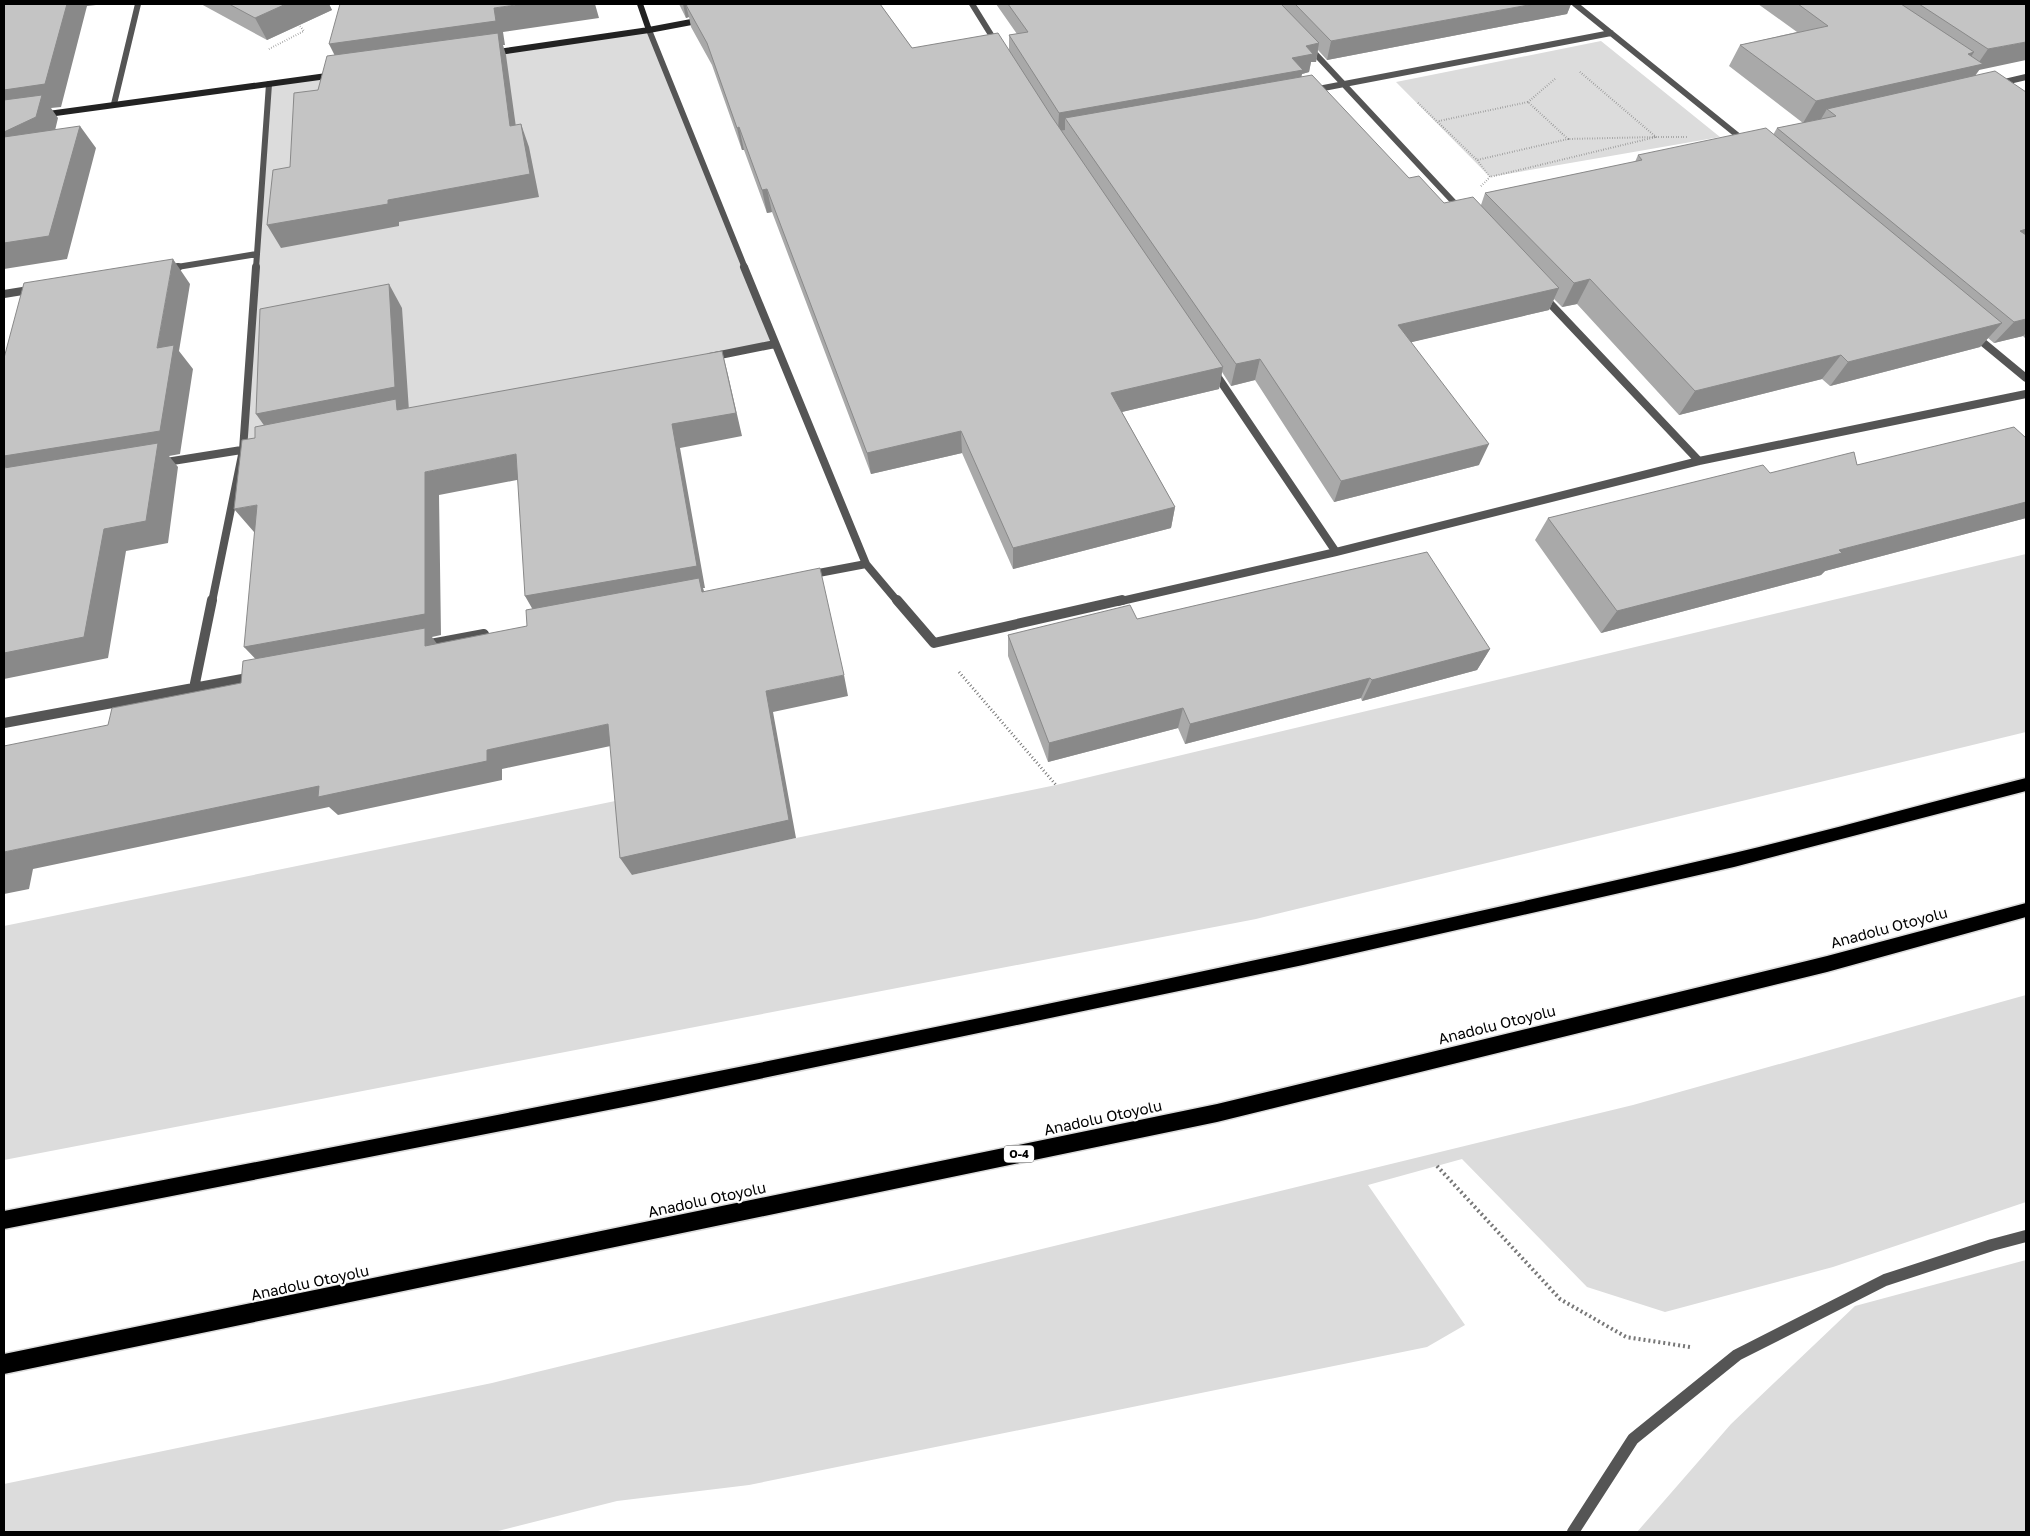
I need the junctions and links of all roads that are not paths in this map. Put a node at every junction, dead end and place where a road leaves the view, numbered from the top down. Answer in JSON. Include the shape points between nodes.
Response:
{"nodes":[{"id":1,"x":138,"y":4,"type":"edge"},
{"id":2,"x":640,"y":4,"type":"edge"},
{"id":3,"x":972,"y":4,"type":"edge"},
{"id":4,"x":1575,"y":4,"type":"edge"},
{"id":5,"x":707,"y":19,"type":"edge"},
{"id":6,"x":649,"y":30,"type":"junction"},
{"id":7,"x":1611,"y":33,"type":"junction"},
{"id":8,"x":1300,"y":38,"type":"edge"},
{"id":9,"x":484,"y":54,"type":"edge"},
{"id":10,"x":1003,"y":54,"type":"edge"},
{"id":11,"x":337,"y":74,"type":"edge"},
{"id":12,"x":2026,"y":77,"type":"edge"},
{"id":13,"x":269,"y":84,"type":"junction"},
{"id":14,"x":1344,"y":85,"type":"junction"},
{"id":15,"x":1994,"y":91,"type":"edge"},
{"id":16,"x":1306,"y":92,"type":"edge"},
{"id":17,"x":114,"y":104,"type":"junction"},
{"id":18,"x":31,"y":116,"type":"edge"},
{"id":19,"x":1755,"y":139,"type":"edge"},
{"id":20,"x":1745,"y":141,"type":"junction"},
{"id":21,"x":1735,"y":144,"type":"edge"},
{"id":22,"x":1752,"y":148,"type":"edge"},
{"id":23,"x":1468,"y":205,"type":"edge"},
{"id":24,"x":1459,"y":207,"type":"junction"},
{"id":25,"x":1466,"y":214,"type":"edge"},
{"id":26,"x":257,"y":254,"type":"junction"},
{"id":27,"x":160,"y":270,"type":"edge"},
{"id":28,"x":43,"y":288,"type":"edge"},
{"id":29,"x":1539,"y":292,"type":"edge"},
{"id":30,"x":4,"y":294,"type":"edge"},
{"id":31,"x":1965,"y":327,"type":"edge"},
{"id":32,"x":775,"y":344,"type":"junction"},
{"id":33,"x":697,"y":359,"type":"edge"},
{"id":34,"x":1210,"y":365,"type":"edge"},
{"id":35,"x":2026,"y":378,"type":"edge"},
{"id":36,"x":2026,"y":394,"type":"edge"},
{"id":37,"x":263,"y":446,"type":"edge"},
{"id":38,"x":243,"y":450,"type":"junction"},
{"id":39,"x":1699,"y":461,"type":"junction"},
{"id":40,"x":148,"y":466,"type":"edge"},
{"id":41,"x":1336,"y":552,"type":"junction"},
{"id":42,"x":866,"y":564,"type":"junction"},
{"id":43,"x":798,"y":577,"type":"edge"},
{"id":44,"x":496,"y":632,"type":"edge"},
{"id":45,"x":418,"y":646,"type":"edge"},
{"id":46,"x":262,"y":675,"type":"edge"},
{"id":47,"x":194,"y":688,"type":"junction"},
{"id":48,"x":4,"y":723,"type":"edge"},
{"id":49,"x":2026,"y":784,"type":"edge"},
{"id":50,"x":2026,"y":910,"type":"edge"},
{"id":51,"x":4,"y":1220,"type":"edge"},
{"id":52,"x":2026,"y":1236,"type":"edge"},
{"id":53,"x":4,"y":1364,"type":"edge"},
{"id":54,"x":1573,"y":1532,"type":"edge"}],
"edges":[{"from":1,"to":17,"type":"street"},
{"from":2,"to":6,"type":"main road"},
{"from":3,"to":10,"type":"street"},
{"from":4,"to":7,"type":"street"},
{"from":5,"to":6,"type":"main road"},
{"from":6,"to":9,"type":"main road"},
{"from":6,"to":32,"type":"street"},
{"from":7,"to":14,"type":"street"},
{"from":7,"to":20,"type":"street"},
{"from":8,"to":14,"type":"street"},
{"from":11,"to":13,"type":"main road"},
{"from":12,"to":15,"type":"street","via":[[1986,86]]},
{"from":13,"to":17,"type":"main road"},
{"from":13,"to":26,"type":"street"},
{"from":14,"to":16,"type":"street"},
{"from":14,"to":24,"type":"street"},
{"from":17,"to":18,"type":"main road"},
{"from":19,"to":20,"type":"street"},
{"from":20,"to":21,"type":"street"},
{"from":20,"to":22,"type":"street"},
{"from":23,"to":24,"type":"street"},
{"from":24,"to":25,"type":"street"},
{"from":26,"to":27,"type":"street"},
{"from":26,"to":38,"type":"street"},
{"from":28,"to":30,"type":"street"},
{"from":29,"to":39,"type":"street"},
{"from":31,"to":35,"type":"street"},
{"from":32,"to":33,"type":"street"},
{"from":32,"to":42,"type":"street"},
{"from":34,"to":41,"type":"street"},
{"from":36,"to":39,"type":"street"},
{"from":37,"to":38,"type":"street"},
{"from":38,"to":40,"type":"street"},
{"from":38,"to":47,"type":"street"},
{"from":39,"to":41,"type":"street"},
{"from":41,"to":42,"type":"street","via":[[934,643]]},
{"from":42,"to":43,"type":"street"},
{"from":44,"to":45,"type":"street"},
{"from":46,"to":47,"type":"street"},
{"from":47,"to":48,"type":"street"},
{"from":49,"to":51,"type":"highway","via":[[1738,859],[1131,994]]},
{"from":50,"to":53,"type":"highway","name":"Anadolu Otoyolu","number":"O-4","via":[[1827,964],[1217,1113]]},
{"from":52,"to":54,"type":"street","via":[[1885,1280],[1737,1355],[1633,1438]]}]}
